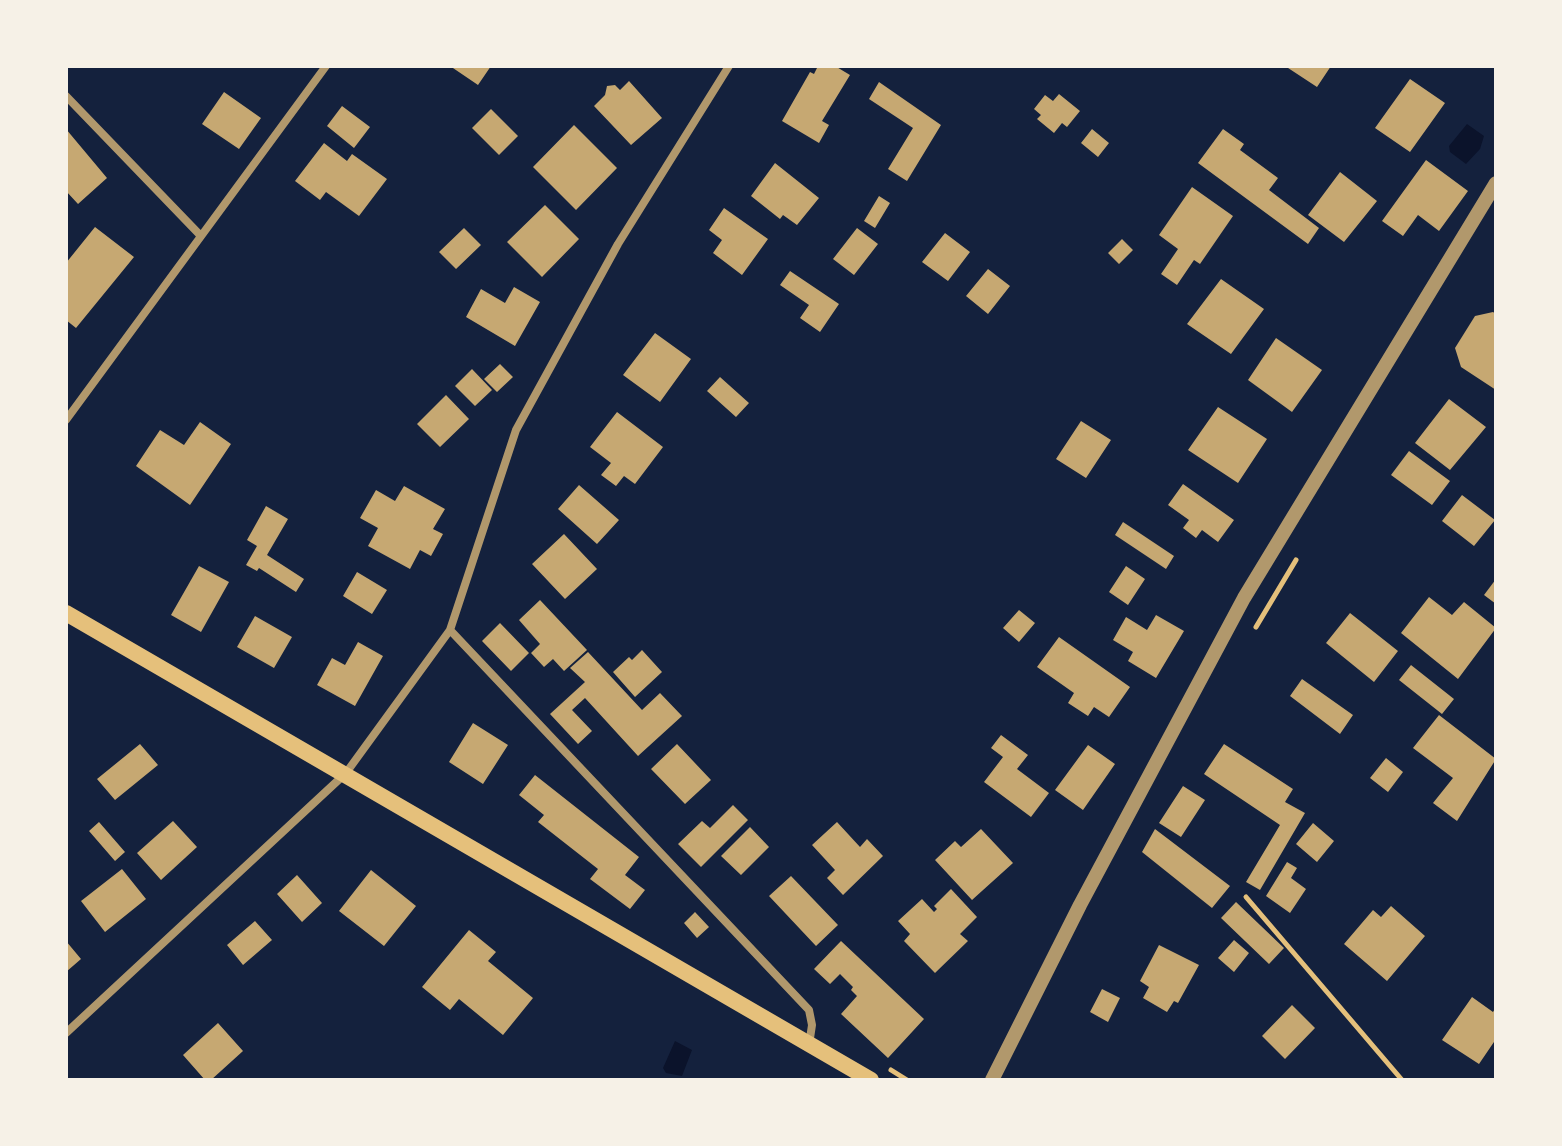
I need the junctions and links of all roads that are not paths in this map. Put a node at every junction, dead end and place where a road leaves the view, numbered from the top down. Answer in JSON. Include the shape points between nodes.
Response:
{"nodes":[{"id":1,"x":326,"y":66,"type":"edge"},
{"id":2,"x":729,"y":66,"type":"edge"},
{"id":3,"x":66,"y":96,"type":"edge"},
{"id":4,"x":1496,"y":183,"type":"edge"},
{"id":5,"x":200,"y":235,"type":"junction"},
{"id":6,"x":66,"y":420,"type":"edge"},
{"id":7,"x":66,"y":613,"type":"edge"},
{"id":8,"x":450,"y":630,"type":"junction"},
{"id":9,"x":346,"y":773,"type":"junction"},
{"id":10,"x":66,"y":1033,"type":"edge"},
{"id":11,"x":809,"y":1045,"type":"junction"},
{"id":12,"x":871,"y":1080,"type":"edge"},
{"id":13,"x":992,"y":1080,"type":"edge"}],
"edges":[{"from":1,"to":5,"type":"street"},
{"from":2,"to":8,"type":"street","via":[[618,244],[516,430]]},
{"from":3,"to":5,"type":"street"},
{"from":4,"to":13,"type":"street","via":[[1244,598]]},
{"from":5,"to":6,"type":"street"},
{"from":7,"to":9,"type":"main road"},
{"from":8,"to":9,"type":"street"},
{"from":8,"to":11,"type":"street","via":[[809,1010]]},
{"from":9,"to":10,"type":"street"},
{"from":9,"to":11,"type":"main road"},
{"from":11,"to":12,"type":"main road"}]}
